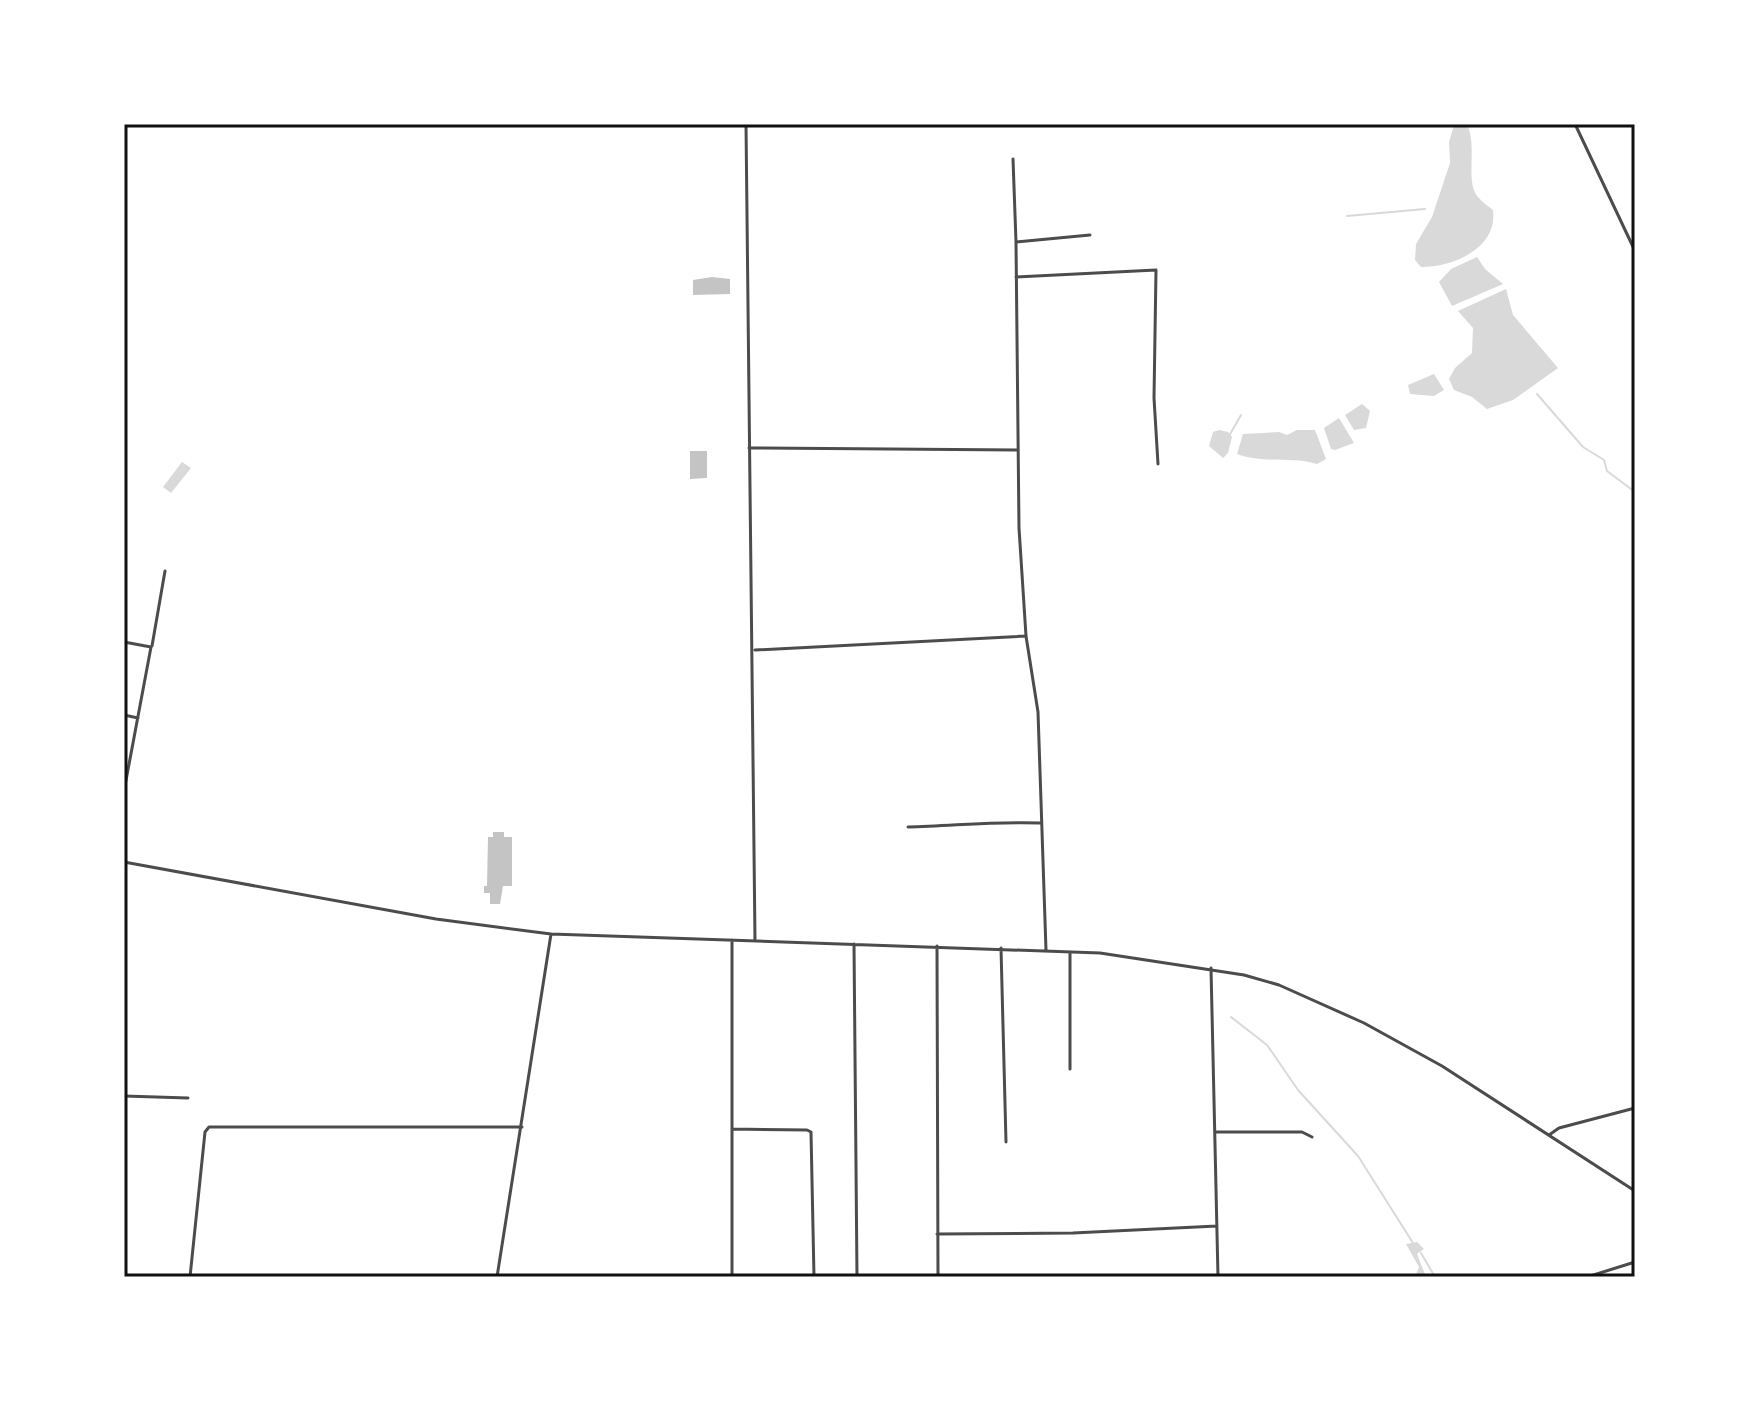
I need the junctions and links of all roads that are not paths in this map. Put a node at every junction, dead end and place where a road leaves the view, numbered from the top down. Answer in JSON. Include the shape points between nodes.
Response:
{"nodes":[{"id":1,"x":746,"y":124,"type":"edge"},
{"id":2,"x":1575,"y":124,"type":"edge"},
{"id":3,"x":1013,"y":159,"type":"dead end"},
{"id":4,"x":1090,"y":235,"type":"dead end"},
{"id":5,"x":1016,"y":242,"type":"junction"},
{"id":6,"x":1635,"y":251,"type":"edge"},
{"id":7,"x":1016,"y":277,"type":"junction"},
{"id":8,"x":749,"y":448,"type":"junction"},
{"id":9,"x":1018,"y":450,"type":"junction"},
{"id":10,"x":1158,"y":464,"type":"dead end"},
{"id":11,"x":165,"y":571,"type":"dead end"},
{"id":12,"x":1026,"y":636,"type":"junction"},
{"id":13,"x":124,"y":642,"type":"edge"},
{"id":14,"x":151,"y":647,"type":"junction"},
{"id":15,"x":753,"y":650,"type":"junction"},
{"id":16,"x":124,"y":715,"type":"edge"},
{"id":17,"x":138,"y":718,"type":"junction"},
{"id":18,"x":124,"y":791,"type":"edge"},
{"id":19,"x":1040,"y":823,"type":"junction"},
{"id":20,"x":908,"y":827,"type":"dead end"},
{"id":21,"x":124,"y":862,"type":"edge"},
{"id":22,"x":551,"y":934,"type":"junction"},
{"id":23,"x":732,"y":940,"type":"junction"},
{"id":24,"x":755,"y":941,"type":"junction"},
{"id":25,"x":854,"y":944,"type":"junction"},
{"id":26,"x":937,"y":946,"type":"junction"},
{"id":27,"x":1001,"y":948,"type":"junction"},
{"id":28,"x":1046,"y":950,"type":"junction"},
{"id":29,"x":1070,"y":952,"type":"junction"},
{"id":30,"x":1211,"y":968,"type":"junction"},
{"id":31,"x":1070,"y":1069,"type":"dead end"},
{"id":32,"x":124,"y":1096,"type":"edge"},
{"id":33,"x":188,"y":1098,"type":"dead end"},
{"id":34,"x":1635,"y":1108,"type":"edge"},
{"id":35,"x":522,"y":1127,"type":"junction"},
{"id":36,"x":732,"y":1129,"type":"junction"},
{"id":37,"x":1215,"y":1132,"type":"junction"},
{"id":38,"x":1549,"y":1135,"type":"junction"},
{"id":39,"x":1312,"y":1137,"type":"dead end"},
{"id":40,"x":1006,"y":1142,"type":"dead end"},
{"id":41,"x":1635,"y":1191,"type":"edge"},
{"id":42,"x":1217,"y":1226,"type":"junction"},
{"id":43,"x":937,"y":1234,"type":"junction"},
{"id":44,"x":1635,"y":1262,"type":"edge"},
{"id":45,"x":190,"y":1277,"type":"edge"},
{"id":46,"x":497,"y":1277,"type":"edge"},
{"id":47,"x":732,"y":1277,"type":"edge"},
{"id":48,"x":814,"y":1277,"type":"edge"},
{"id":49,"x":857,"y":1277,"type":"edge"},
{"id":50,"x":938,"y":1277,"type":"edge"},
{"id":51,"x":1218,"y":1277,"type":"edge"},
{"id":52,"x":1587,"y":1277,"type":"edge"}],
"edges":[{"from":1,"to":8,"type":"street"},
{"from":2,"to":6,"type":"street"},
{"from":3,"to":5,"type":"street"},
{"from":4,"to":5,"type":"street"},
{"from":5,"to":7,"type":"street"},
{"from":7,"to":9,"type":"street"},
{"from":7,"to":10,"type":"street","via":[[1156,270]]},
{"from":8,"to":9,"type":"street"},
{"from":8,"to":15,"type":"street"},
{"from":9,"to":12,"type":"street"},
{"from":11,"to":14,"type":"street"},
{"from":12,"to":15,"type":"street"},
{"from":12,"to":19,"type":"street","via":[[1038,712]]},
{"from":13,"to":14,"type":"street"},
{"from":14,"to":17,"type":"street"},
{"from":15,"to":24,"type":"street"},
{"from":16,"to":17,"type":"street"},
{"from":17,"to":18,"type":"street"},
{"from":19,"to":20,"type":"street"},
{"from":19,"to":28,"type":"street"},
{"from":21,"to":22,"type":"street","via":[[436,919]]},
{"from":22,"to":23,"type":"street"},
{"from":22,"to":35,"type":"street"},
{"from":23,"to":24,"type":"street"},
{"from":23,"to":36,"type":"street"},
{"from":24,"to":25,"type":"street"},
{"from":25,"to":26,"type":"street"},
{"from":25,"to":49,"type":"street"},
{"from":26,"to":27,"type":"street"},
{"from":26,"to":43,"type":"street"},
{"from":27,"to":28,"type":"street"},
{"from":27,"to":40,"type":"street"},
{"from":28,"to":29,"type":"street"},
{"from":29,"to":30,"type":"street"},
{"from":29,"to":31,"type":"street"},
{"from":30,"to":37,"type":"street"},
{"from":30,"to":38,"type":"street","via":[[1279,985],[1364,1023]]},
{"from":32,"to":33,"type":"street"},
{"from":34,"to":38,"type":"street"},
{"from":35,"to":45,"type":"street","via":[[209,1127]]},
{"from":35,"to":46,"type":"street"},
{"from":36,"to":47,"type":"street"},
{"from":36,"to":48,"type":"street","via":[[811,1132]]},
{"from":37,"to":39,"type":"street","via":[[1302,1132]]},
{"from":37,"to":42,"type":"street"},
{"from":38,"to":41,"type":"street"},
{"from":42,"to":43,"type":"street"},
{"from":42,"to":51,"type":"street"},
{"from":43,"to":50,"type":"street"},
{"from":44,"to":52,"type":"street"}]}
